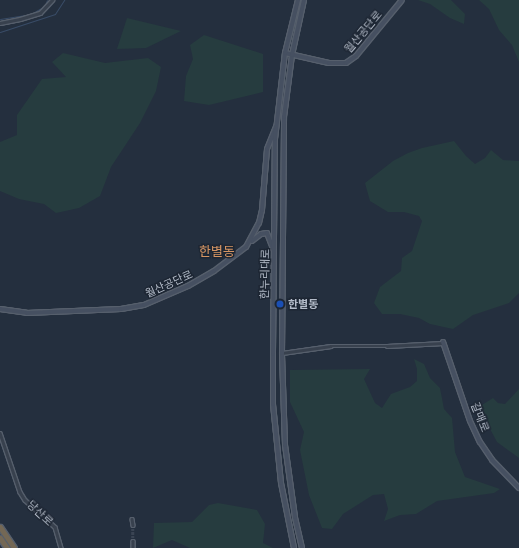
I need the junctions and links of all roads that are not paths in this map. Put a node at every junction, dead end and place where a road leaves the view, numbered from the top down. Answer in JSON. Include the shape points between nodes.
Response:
{"nodes":[{"id":1,"x":52,"y":0,"type":"edge"},
{"id":2,"x":298,"y":0,"type":"edge"},
{"id":3,"x":304,"y":0,"type":"edge"},
{"id":4,"x":402,"y":0,"type":"edge"},
{"id":5,"x":0,"y":23,"type":"edge"},
{"id":6,"x":285,"y":53,"type":"junction"},
{"id":7,"x":292,"y":55,"type":"junction"},
{"id":8,"x":284,"y":117,"type":"junction"},
{"id":9,"x":277,"y":124,"type":"junction"},
{"id":10,"x":246,"y":247,"type":"junction"},
{"id":11,"x":275,"y":252,"type":"junction"},
{"id":12,"x":0,"y":309,"type":"edge"},
{"id":13,"x":443,"y":342,"type":"joint"},
{"id":14,"x":282,"y":353,"type":"junction"},
{"id":15,"x":0,"y":433,"type":"edge"},
{"id":16,"x":519,"y":488,"type":"edge"},
{"id":17,"x":132,"y":519,"type":"dead end"},
{"id":18,"x":133,"y":525,"type":"tunnel mouth"},
{"id":19,"x":0,"y":526,"type":"edge"},
{"id":20,"x":0,"y":538,"type":"edge"},
{"id":21,"x":133,"y":541,"type":"tunnel mouth"},
{"id":22,"x":7,"y":548,"type":"edge"},
{"id":23,"x":14,"y":548,"type":"edge"},
{"id":24,"x":60,"y":548,"type":"edge"},
{"id":25,"x":133,"y":548,"type":"edge"},
{"id":26,"x":294,"y":548,"type":"edge"},
{"id":27,"x":302,"y":548,"type":"edge"}],
"edges":[{"from":1,"to":5,"type":"street","via":[[40,13]]},
{"from":2,"to":6,"type":"street","name":"한누리대로"},
{"from":3,"to":7,"type":"street","name":"한누리대로"},
{"from":4,"to":7,"type":"street","name":"월산공단로","via":[[352,60],[336,64]]},
{"from":6,"to":7,"type":"street","name":"월산공단로"},
{"from":6,"to":9,"type":"street","name":"한누리대로"},
{"from":7,"to":8,"type":"street","name":"한누리대로"},
{"from":8,"to":9,"type":"street","name":"월산공단로"},
{"from":8,"to":14,"type":"street","name":"한누리대로"},
{"from":9,"to":10,"type":"street","name":"월산공단로","via":[[267,149],[262,210],[253,236]]},
{"from":9,"to":11,"type":"street","name":"한누리대로"},
{"from":10,"to":11,"type":"street","via":[[261,234],[267,233]]},
{"from":10,"to":12,"type":"street","name":"월산공단로","via":[[202,279],[144,305],[121,309],[46,313]]},
{"from":11,"to":26,"type":"street","name":"한누리대로","via":[[273,404],[281,483]]},
{"from":13,"to":14,"type":"street","via":[[331,346]]},
{"from":13,"to":16,"type":"street","name":"갈매로","via":[[468,416],[480,442],[492,460]]},
{"from":14,"to":27,"type":"street","name":"한누리대로","via":[[285,445],[294,517]]},
{"from":15,"to":24,"type":"street","name":"당산로","via":[[20,492],[55,527]]},
{"from":17,"to":18,"type":"street"},
{"from":19,"to":23,"type":"highway"},
{"from":20,"to":22,"type":"highway"},
{"from":21,"to":25,"type":"street"}]}
